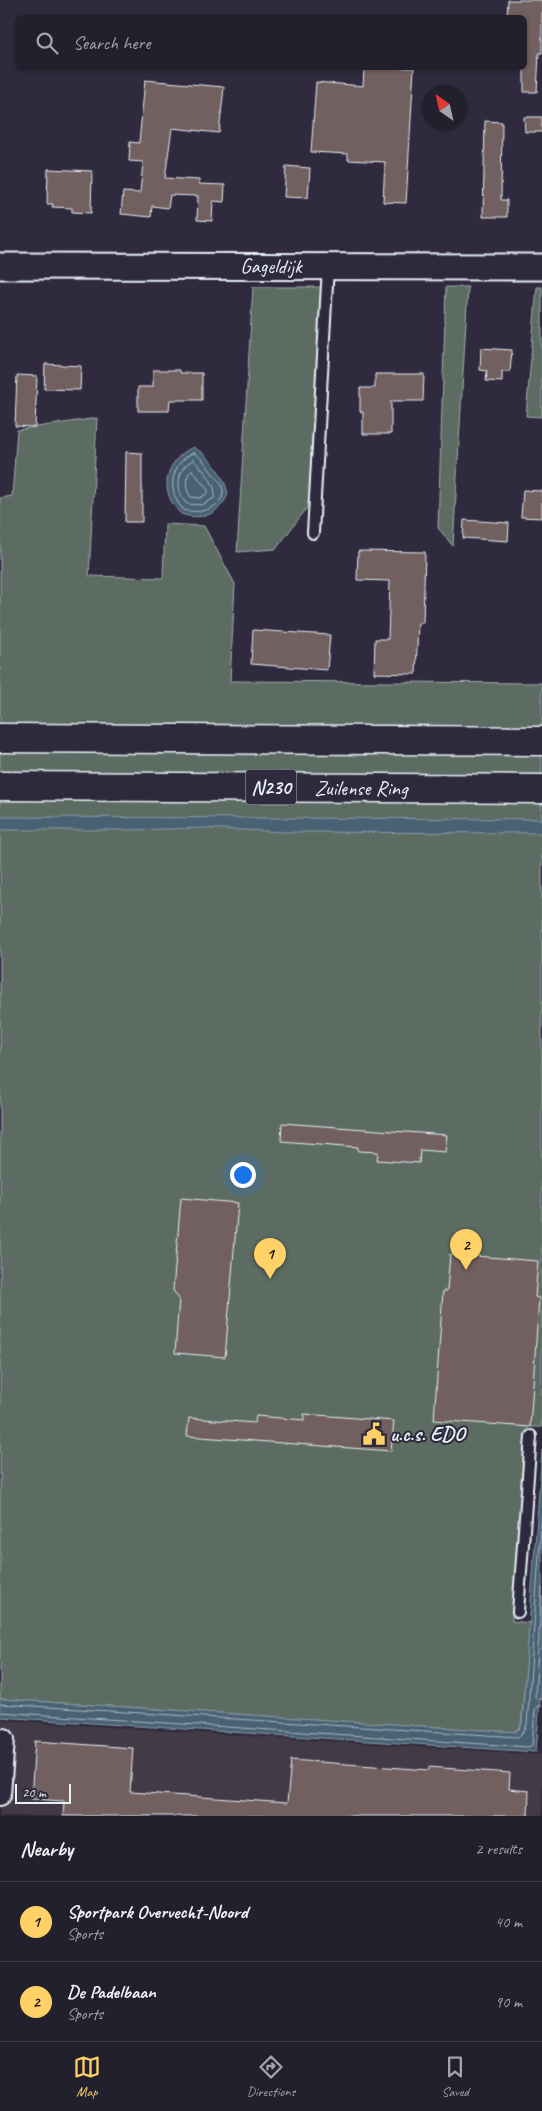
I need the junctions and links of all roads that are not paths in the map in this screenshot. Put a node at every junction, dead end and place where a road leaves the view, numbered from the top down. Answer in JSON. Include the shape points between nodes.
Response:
{"nodes":[{"id":1,"x":0,"y":266,"type":"edge"},
{"id":2,"x":328,"y":266,"type":"junction"},
{"id":3,"x":542,"y":267,"type":"edge"},
{"id":4,"x":314,"y":533,"type":"dead end"},
{"id":5,"x":0,"y":738,"type":"edge"},
{"id":6,"x":542,"y":741,"type":"edge"},
{"id":7,"x":0,"y":786,"type":"edge"},
{"id":8,"x":542,"y":789,"type":"edge"},
{"id":9,"x":530,"y":1436,"type":"dead end"},
{"id":10,"x":518,"y":1612,"type":"dead end"},
{"id":11,"x":4,"y":1739,"type":"dead end"},
{"id":12,"x":0,"y":1795,"type":"edge"}],
"edges":[{"from":1,"to":2,"type":"street","name":"Gageldijk"},
{"from":2,"to":3,"type":"street","name":"Gageldijk"},
{"from":2,"to":4,"type":"lane"},
{"from":5,"to":6,"type":"main road","number":"N230"},
{"from":7,"to":8,"type":"main road","name":"Zuilense Ring","number":"N230"},
{"from":9,"to":10,"type":"lane"},
{"from":11,"to":12,"type":"street"}]}
